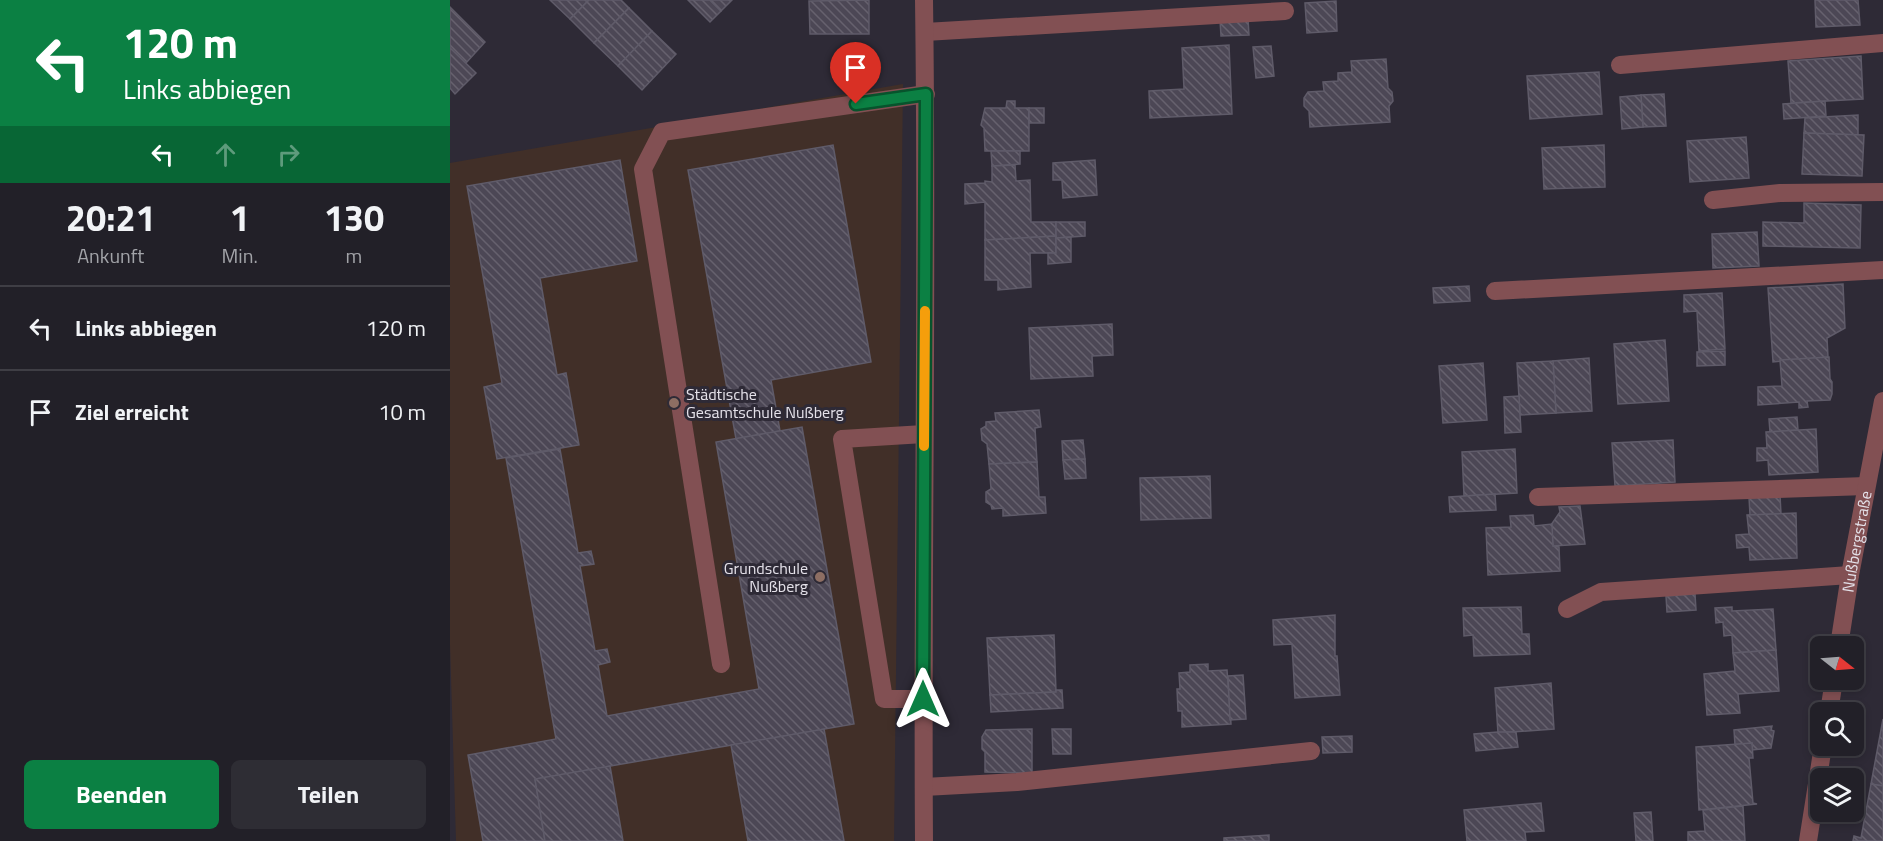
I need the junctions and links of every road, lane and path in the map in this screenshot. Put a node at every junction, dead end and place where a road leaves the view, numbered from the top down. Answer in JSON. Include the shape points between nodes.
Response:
{"nodes":[{"id":1,"x":924,"y":0,"type":"edge"},
{"id":2,"x":1285,"y":11,"type":"dead end"},
{"id":3,"x":925,"y":32,"type":"junction"},
{"id":4,"x":1883,"y":43,"type":"edge"},
{"id":5,"x":1620,"y":65,"type":"dead end"},
{"id":6,"x":926,"y":94,"type":"junction"},
{"id":7,"x":1883,"y":192,"type":"edge"},
{"id":8,"x":1713,"y":200,"type":"dead end"},
{"id":9,"x":1883,"y":270,"type":"edge"},
{"id":10,"x":1495,"y":291,"type":"dead end"},
{"id":11,"x":1883,"y":401,"type":"edge"},
{"id":12,"x":924,"y":434,"type":"junction"},
{"id":13,"x":1866,"y":486,"type":"junction"},
{"id":14,"x":1538,"y":497,"type":"dead end"},
{"id":15,"x":1850,"y":575,"type":"junction"},
{"id":16,"x":1567,"y":609,"type":"dead end"},
{"id":17,"x":1841,"y":636,"type":"edge"},
{"id":18,"x":721,"y":664,"type":"dead end"},
{"id":19,"x":923,"y":699,"type":"junction"},
{"id":20,"x":1311,"y":751,"type":"dead end"},
{"id":21,"x":1821,"y":756,"type":"edge"},
{"id":22,"x":924,"y":787,"type":"junction"},
{"id":23,"x":924,"y":841,"type":"edge"},
{"id":24,"x":1808,"y":841,"type":"edge"}],
"edges":[{"from":1,"to":3,"type":"street"},
{"from":2,"to":3,"type":"street"},
{"from":3,"to":6,"type":"street"},
{"from":4,"to":5,"type":"street"},
{"from":6,"to":12,"type":"street"},
{"from":6,"to":18,"type":"street","via":[[662,132],[643,169]]},
{"from":7,"to":8,"type":"street","via":[[1780,192]]},
{"from":9,"to":10,"type":"street"},
{"from":11,"to":13,"type":"street","name":"Nußbergstraße"},
{"from":12,"to":19,"type":"street"},
{"from":12,"to":19,"type":"street","via":[[842,439],[884,699]]},
{"from":13,"to":14,"type":"street"},
{"from":13,"to":15,"type":"street","name":"Nußbergstraße"},
{"from":15,"to":16,"type":"street","via":[[1600,592]]},
{"from":15,"to":17,"type":"street","name":"Nußbergstraße"},
{"from":19,"to":22,"type":"street"},
{"from":20,"to":22,"type":"street","via":[[1017,782]]},
{"from":21,"to":24,"type":"street"},
{"from":22,"to":23,"type":"street"}]}
